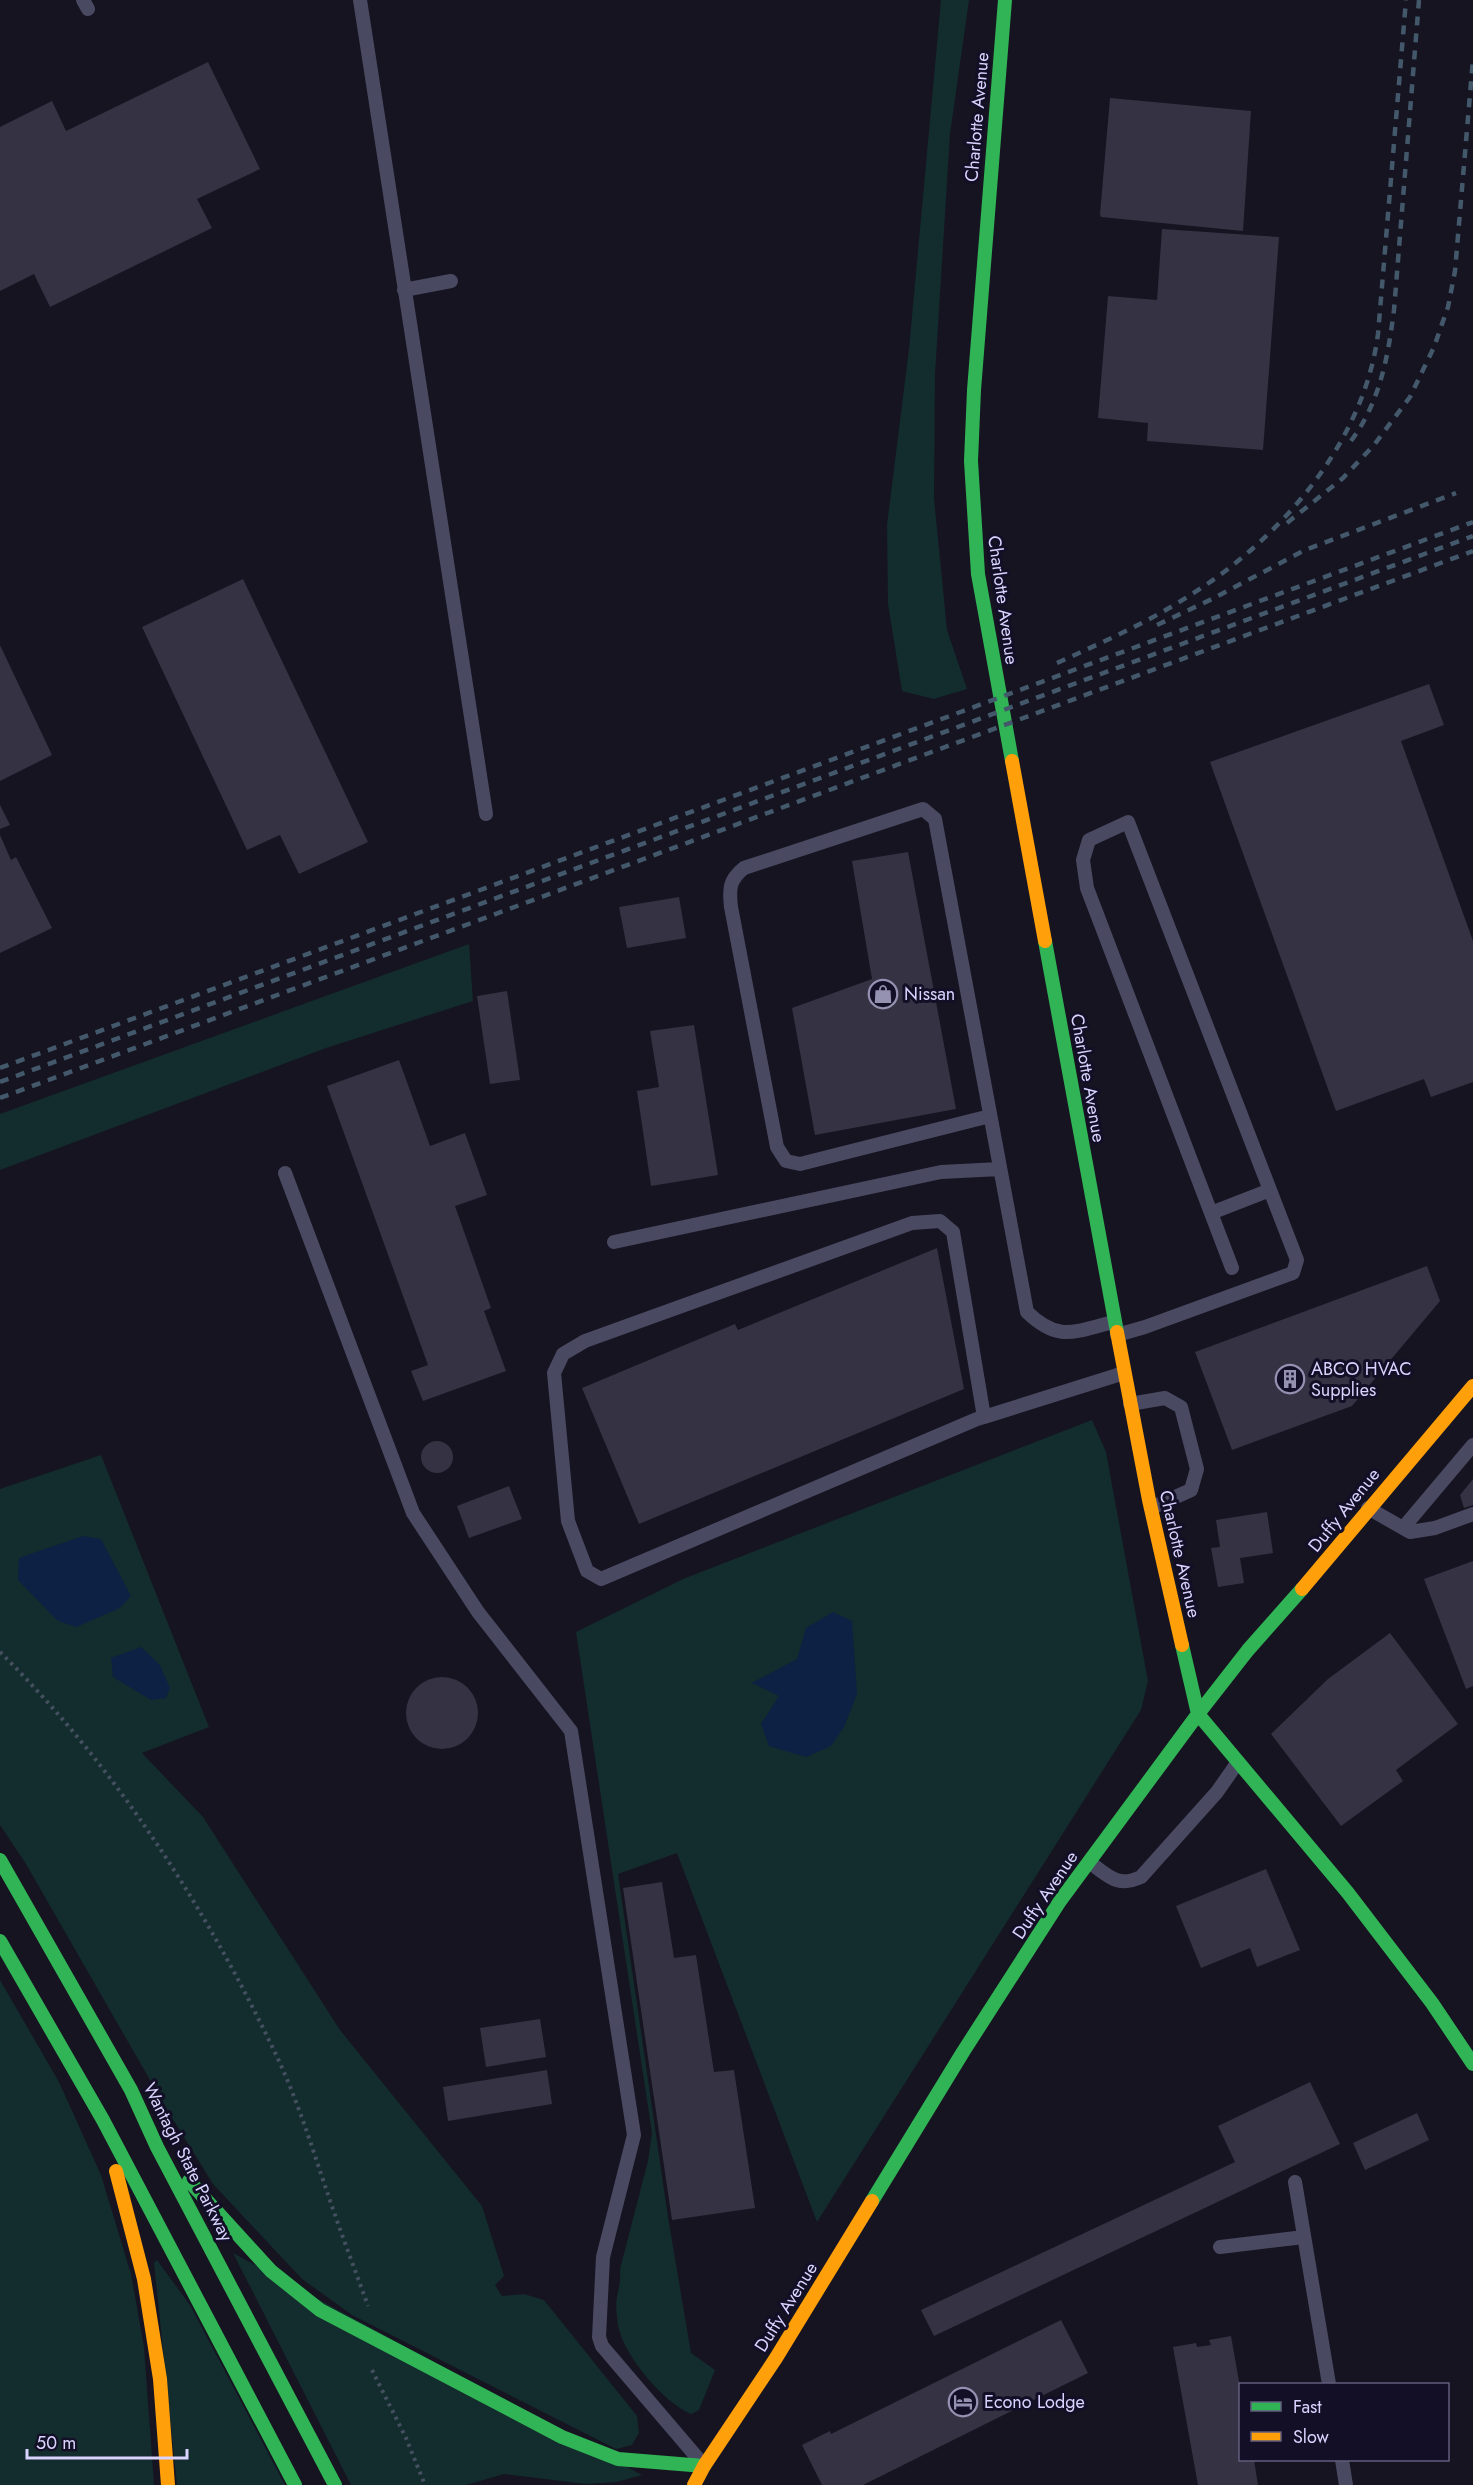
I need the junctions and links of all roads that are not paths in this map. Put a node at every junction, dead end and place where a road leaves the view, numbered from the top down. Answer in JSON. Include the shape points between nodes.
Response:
{"nodes":[{"id":1,"x":360,"y":0,"type":"edge"},
{"id":2,"x":1005,"y":0,"type":"edge"},
{"id":3,"x":452,"y":281,"type":"dead end"},
{"id":4,"x":404,"y":290,"type":"junction"},
{"id":5,"x":486,"y":814,"type":"dead end"},
{"id":6,"x":990,"y":1116,"type":"junction"},
{"id":7,"x":1000,"y":1169,"type":"junction"},
{"id":8,"x":285,"y":1173,"type":"dead end"},
{"id":9,"x":1270,"y":1190,"type":"junction"},
{"id":10,"x":1211,"y":1213,"type":"junction"},
{"id":11,"x":614,"y":1242,"type":"dead end"},
{"id":12,"x":1232,"y":1268,"type":"dead end"},
{"id":13,"x":1115,"y":1328,"type":"junction"},
{"id":14,"x":1124,"y":1373,"type":"junction"},
{"id":15,"x":1473,"y":1386,"type":"edge"},
{"id":16,"x":1130,"y":1404,"type":"junction"},
{"id":17,"x":984,"y":1417,"type":"junction"},
{"id":18,"x":1473,"y":1445,"type":"edge"},
{"id":19,"x":1150,"y":1508,"type":"junction"},
{"id":20,"x":1368,"y":1508,"type":"junction"},
{"id":21,"x":1473,"y":1514,"type":"edge"},
{"id":22,"x":1403,"y":1528,"type":"junction"},
{"id":23,"x":1198,"y":1714,"type":"junction"},
{"id":24,"x":1238,"y":1762,"type":"junction"},
{"id":25,"x":0,"y":1860,"type":"edge"},
{"id":26,"x":1089,"y":1862,"type":"junction"},
{"id":27,"x":0,"y":1941,"type":"edge"},
{"id":28,"x":1473,"y":2064,"type":"edge"},
{"id":29,"x":103,"y":2120,"type":"junction"},
{"id":30,"x":157,"y":2147,"type":"junction"},
{"id":31,"x":1295,"y":2182,"type":"dead end"},
{"id":32,"x":1304,"y":2237,"type":"junction"},
{"id":33,"x":1220,"y":2247,"type":"dead end"},
{"id":34,"x":1329,"y":2383,"type":"edge"},
{"id":35,"x":1342,"y":2461,"type":"edge"},
{"id":36,"x":704,"y":2466,"type":"junction"},
{"id":37,"x":677,"y":2480,"type":"dead end"},
{"id":38,"x":168,"y":2485,"type":"edge"},
{"id":39,"x":295,"y":2485,"type":"edge"},
{"id":40,"x":335,"y":2485,"type":"edge"},
{"id":41,"x":694,"y":2485,"type":"edge"},
{"id":42,"x":712,"y":2485,"type":"edge"},
{"id":43,"x":1346,"y":2485,"type":"edge"}],
"edges":[{"from":1,"to":4,"type":"lane"},
{"from":2,"to":13,"type":"main road","name":"Charlotte Avenue","via":[[974,390],[971,461],[978,574]]},
{"from":3,"to":4,"type":"lane"},
{"from":4,"to":5,"type":"lane"},
{"from":6,"to":6,"type":"lane","via":[[934,819],[923,809],[744,868],[733,877],[729,887],[733,918],[777,1147],[786,1161],[800,1164]]},
{"from":6,"to":7,"type":"lane"},
{"from":7,"to":11,"type":"lane","via":[[941,1172]]},
{"from":7,"to":13,"type":"lane","via":[[1027,1312],[1040,1324],[1062,1334]]},
{"from":8,"to":36,"type":"lane","via":[[413,1513],[478,1612],[571,1731],[634,2135],[603,2257],[599,2337],[602,2346]]},
{"from":9,"to":10,"type":"lane"},
{"from":9,"to":10,"type":"lane","via":[[1128,822],[1089,840],[1083,860],[1087,888]]},
{"from":9,"to":13,"type":"lane","via":[[1297,1260],[1293,1273],[1145,1328]]},
{"from":10,"to":12,"type":"lane"},
{"from":13,"to":14,"type":"main road","name":"Charlotte Avenue"},
{"from":14,"to":16,"type":"main road","name":"Charlotte Avenue"},
{"from":14,"to":17,"type":"lane"},
{"from":15,"to":20,"type":"main road","name":"Duffy Avenue","via":[[1462,1406]]},
{"from":16,"to":19,"type":"main road","name":"Charlotte Avenue"},
{"from":16,"to":19,"type":"lane","via":[[1165,1398],[1181,1407],[1197,1469],[1191,1490]]},
{"from":17,"to":17,"type":"lane","via":[[601,1579],[587,1571],[568,1521],[554,1373],[563,1354],[585,1341],[912,1223],[940,1221],[953,1232]]},
{"from":18,"to":22,"type":"lane"},
{"from":19,"to":23,"type":"main road","name":"Charlotte Avenue"},
{"from":20,"to":22,"type":"lane"},
{"from":20,"to":23,"type":"main road","name":"Duffy Avenue"},
{"from":21,"to":22,"type":"lane","via":[[1435,1528],[1410,1532]]},
{"from":23,"to":24,"type":"main road","name":"Charlotte Avenue"},
{"from":23,"to":26,"type":"main road","name":"Duffy Avenue"},
{"from":24,"to":26,"type":"lane","via":[[1217,1792],[1141,1877],[1120,1883]]},
{"from":24,"to":28,"type":"main road","name":"Charlotte Avenue","via":[[1348,1893]]},
{"from":25,"to":30,"type":"main road","name":"Wantagh State Parkway","via":[[131,2090]]},
{"from":26,"to":36,"type":"main road","name":"Duffy Avenue","via":[[976,2032],[776,2358]]},
{"from":27,"to":29,"type":"main road"},
{"from":29,"to":38,"type":"main road","via":[[144,2279],[160,2379]]},
{"from":29,"to":39,"type":"main road"},
{"from":30,"to":36,"type":"main road","via":[[271,2271],[320,2310],[562,2437],[618,2460]]},
{"from":30,"to":40,"type":"main road","name":"Wantagh State Parkway"},
{"from":31,"to":32,"type":"lane"},
{"from":32,"to":33,"type":"lane"},
{"from":32,"to":34,"type":"lane"},
{"from":35,"to":43,"type":"lane"},
{"from":36,"to":37,"type":"main road"},
{"from":36,"to":41,"type":"main road","name":"Duffy Avenue"},
{"from":36,"to":42,"type":"main road"}]}
